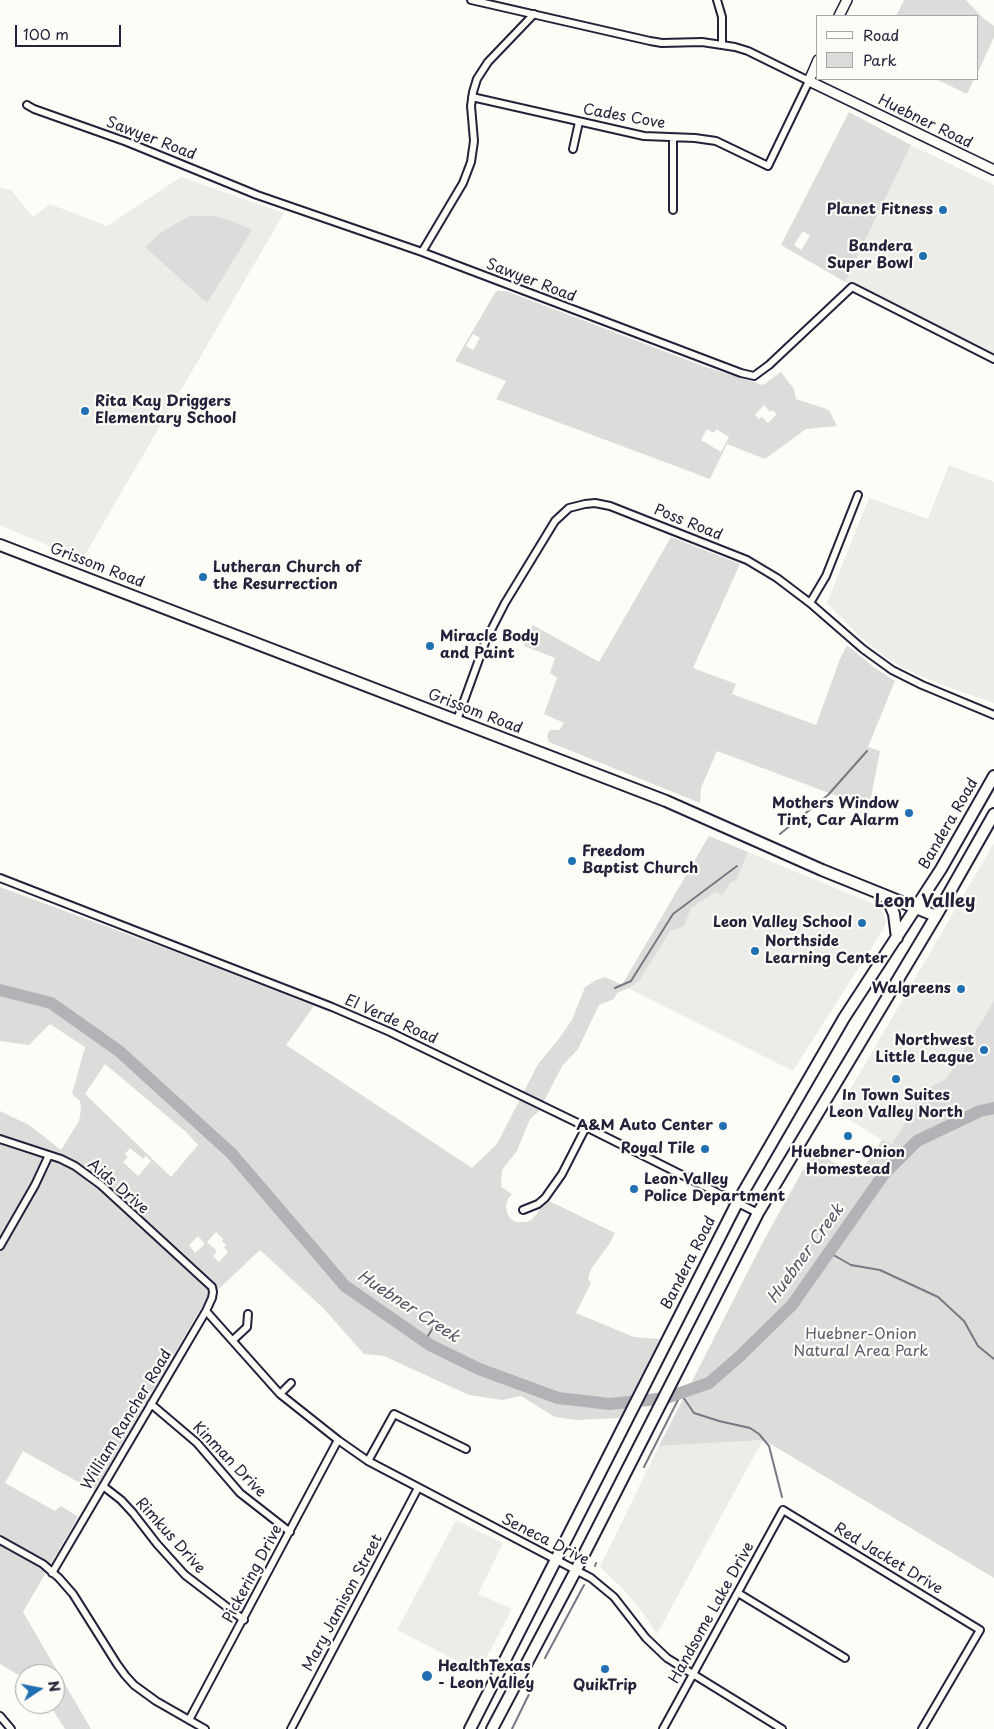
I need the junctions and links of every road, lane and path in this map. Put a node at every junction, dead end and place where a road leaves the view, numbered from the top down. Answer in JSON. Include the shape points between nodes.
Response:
{"nodes":[{"id":1,"x":471,"y":0,"type":"edge"},
{"id":2,"x":717,"y":0,"type":"edge"},
{"id":3,"x":847,"y":0,"type":"edge"},
{"id":4,"x":534,"y":14,"type":"junction"},
{"id":5,"x":840,"y":15,"type":"edge"},
{"id":6,"x":722,"y":44,"type":"junction"},
{"id":7,"x":816,"y":65,"type":"edge"},
{"id":8,"x":809,"y":81,"type":"junction"},
{"id":9,"x":472,"y":97,"type":"junction"},
{"id":10,"x":26,"y":105,"type":"dead end"},
{"id":11,"x":579,"y":122,"type":"junction"},
{"id":12,"x":673,"y":138,"type":"junction"},
{"id":13,"x":573,"y":149,"type":"dead end"},
{"id":14,"x":994,"y":170,"type":"edge"},
{"id":15,"x":673,"y":210,"type":"dead end"},
{"id":16,"x":422,"y":252,"type":"junction"},
{"id":17,"x":994,"y":359,"type":"edge"},
{"id":18,"x":858,"y":495,"type":"dead end"},
{"id":19,"x":0,"y":545,"type":"edge"},
{"id":20,"x":810,"y":603,"type":"junction"},
{"id":21,"x":994,"y":715,"type":"edge"},
{"id":22,"x":457,"y":720,"type":"junction"},
{"id":23,"x":994,"y":776,"type":"edge"},
{"id":24,"x":994,"y":814,"type":"edge"},
{"id":25,"x":0,"y":878,"type":"edge"},
{"id":26,"x":882,"y":894,"type":"junction"},
{"id":27,"x":916,"y":908,"type":"junction"},
{"id":28,"x":936,"y":916,"type":"junction"},
{"id":29,"x":896,"y":938,"type":"junction"},
{"id":30,"x":586,"y":1127,"type":"junction"},
{"id":31,"x":0,"y":1139,"type":"edge"},
{"id":32,"x":49,"y":1155,"type":"junction"},
{"id":33,"x":737,"y":1203,"type":"junction"},
{"id":34,"x":523,"y":1210,"type":"dead end"},
{"id":35,"x":758,"y":1213,"type":"junction"},
{"id":36,"x":0,"y":1246,"type":"edge"},
{"id":37,"x":205,"y":1280,"type":"joint"},
{"id":38,"x":206,"y":1311,"type":"junction"},
{"id":39,"x":248,"y":1314,"type":"dead end"},
{"id":40,"x":232,"y":1340,"type":"junction"},
{"id":41,"x":291,"y":1383,"type":"dead end"},
{"id":42,"x":280,"y":1394,"type":"junction"},
{"id":43,"x":151,"y":1404,"type":"junction"},
{"id":44,"x":338,"y":1440,"type":"junction"},
{"id":45,"x":466,"y":1449,"type":"dead end"},
{"id":46,"x":368,"y":1461,"type":"junction"},
{"id":47,"x":102,"y":1486,"type":"junction"},
{"id":48,"x":418,"y":1488,"type":"junction"},
{"id":49,"x":783,"y":1510,"type":"joint"},
{"id":50,"x":290,"y":1532,"type":"junction"},
{"id":51,"x":0,"y":1540,"type":"edge"},
{"id":52,"x":555,"y":1559,"type":"junction"},
{"id":53,"x":576,"y":1570,"type":"junction"},
{"id":54,"x":52,"y":1572,"type":"junction"},
{"id":55,"x":738,"y":1593,"type":"junction"},
{"id":56,"x":244,"y":1620,"type":"junction"},
{"id":57,"x":845,"y":1658,"type":"dead end"},
{"id":58,"x":693,"y":1675,"type":"junction"},
{"id":59,"x":0,"y":1716,"type":"edge"},
{"id":60,"x":189,"y":1720,"type":"junction"},
{"id":61,"x":11,"y":1729,"type":"edge"},
{"id":62,"x":205,"y":1729,"type":"edge"},
{"id":63,"x":291,"y":1729,"type":"edge"},
{"id":64,"x":470,"y":1729,"type":"edge"},
{"id":65,"x":492,"y":1729,"type":"edge"},
{"id":66,"x":663,"y":1729,"type":"edge"},
{"id":67,"x":782,"y":1729,"type":"edge"},
{"id":68,"x":922,"y":1729,"type":"edge"}],
"edges":[{"from":1,"to":4,"type":"street","name":"Huebner Road"},
{"from":2,"to":6,"type":"street","via":[[722,17]]},
{"from":3,"to":5,"type":"street"},
{"from":4,"to":6,"type":"street","name":"Huebner Road","via":[[662,43]]},
{"from":4,"to":9,"type":"street","via":[[484,67]]},
{"from":6,"to":8,"type":"street","name":"Huebner Road","via":[[748,51]]},
{"from":7,"to":8,"type":"street"},
{"from":8,"to":12,"type":"street","name":"Cades Cove","via":[[768,166],[716,141]]},
{"from":8,"to":14,"type":"street","name":"Huebner Road"},
{"from":9,"to":11,"type":"street","name":"Cades Cove"},
{"from":9,"to":16,"type":"street","via":[[474,141],[469,168]]},
{"from":10,"to":16,"type":"street","name":"Sawyer Road","via":[[257,195]]},
{"from":11,"to":12,"type":"street","name":"Cades Cove","via":[[644,136]]},
{"from":11,"to":13,"type":"street"},
{"from":12,"to":15,"type":"street"},
{"from":16,"to":17,"type":"street","name":"Sawyer Road","via":[[727,369],[754,376],[852,288]]},
{"from":18,"to":20,"type":"street","via":[[826,576]]},
{"from":19,"to":22,"type":"main road","name":"Grissom Road"},
{"from":20,"to":21,"type":"street","name":"Poss Road","via":[[863,650],[892,670]]},
{"from":20,"to":22,"type":"street","name":"Poss Road","via":[[747,560],[610,506],[595,503],[577,505],[555,521],[505,603],[486,640]]},
{"from":22,"to":26,"type":"main road","name":"Grissom Road","via":[[672,803]]},
{"from":23,"to":27,"type":"main road","name":"Bandera Road"},
{"from":24,"to":28,"type":"main road"},
{"from":25,"to":30,"type":"street","name":"El Verde Road","via":[[332,1007]]},
{"from":26,"to":27,"type":"main road","name":"Grissom Road"},
{"from":26,"to":29,"type":"main road","via":[[894,914]]},
{"from":27,"to":28,"type":"main road","name":"Grissom Road"},
{"from":27,"to":29,"type":"main road","name":"Bandera Road"},
{"from":28,"to":35,"type":"main road"},
{"from":29,"to":33,"type":"main road","name":"Bandera Road","via":[[844,1018]]},
{"from":30,"to":33,"type":"street","name":"El Verde Road"},
{"from":30,"to":34,"type":"street","via":[[562,1174],[544,1198]]},
{"from":31,"to":32,"type":"street","name":"Aids Drive"},
{"from":32,"to":36,"type":"street"},
{"from":32,"to":37,"type":"street","name":"Aids Drive","via":[[75,1166],[100,1185]]},
{"from":33,"to":35,"type":"street","name":"El Verde Road"},
{"from":33,"to":52,"type":"main road","name":"Bandera Road"},
{"from":35,"to":53,"type":"main road"},
{"from":37,"to":38,"type":"street","name":"William Rancher Road","via":[[213,1292]]},
{"from":38,"to":40,"type":"street","name":"Seneca Drive"},
{"from":38,"to":43,"type":"street","name":"William Rancher Road"},
{"from":39,"to":40,"type":"street","via":[[247,1327]]},
{"from":40,"to":42,"type":"street","name":"Seneca Drive"},
{"from":41,"to":42,"type":"street"},
{"from":42,"to":44,"type":"street","name":"Seneca Drive"},
{"from":43,"to":47,"type":"street","name":"William Rancher Road"},
{"from":43,"to":50,"type":"street","name":"Kinman Drive","via":[[197,1443],[240,1493]]},
{"from":44,"to":46,"type":"street","name":"Seneca Drive"},
{"from":44,"to":50,"type":"street","name":"Pickering Drive"},
{"from":45,"to":46,"type":"street","via":[[394,1414]]},
{"from":46,"to":48,"type":"street","name":"Seneca Drive"},
{"from":47,"to":54,"type":"street","name":"William Rancher Road"},
{"from":47,"to":56,"type":"street","name":"Rimkus Drive","via":[[133,1513],[185,1575]]},
{"from":48,"to":52,"type":"street","name":"Seneca Drive"},
{"from":48,"to":63,"type":"street","name":"Mary Jamison Street"},
{"from":49,"to":55,"type":"street","name":"Handsome Lake Drive"},
{"from":49,"to":68,"type":"street","name":"Red Jacket Drive","via":[[980,1630]]},
{"from":50,"to":56,"type":"street","name":"Pickering Drive"},
{"from":51,"to":54,"type":"street"},
{"from":52,"to":53,"type":"street","name":"Seneca Drive"},
{"from":52,"to":64,"type":"main road","name":"Bandera Road"},
{"from":53,"to":58,"type":"street","name":"Seneca Drive","via":[[603,1587],[656,1649]]},
{"from":53,"to":65,"type":"main road"},
{"from":54,"to":60,"type":"street","via":[[73,1594],[125,1675],[144,1693]]},
{"from":55,"to":57,"type":"street"},
{"from":55,"to":58,"type":"street","name":"Handsome Lake Drive"},
{"from":56,"to":60,"type":"street","name":"Pickering Drive"},
{"from":58,"to":66,"type":"street","name":"Handsome Lake Drive"},
{"from":58,"to":67,"type":"street","name":"Seneca Drive"},
{"from":59,"to":61,"type":"street"},
{"from":60,"to":62,"type":"street"}]}
